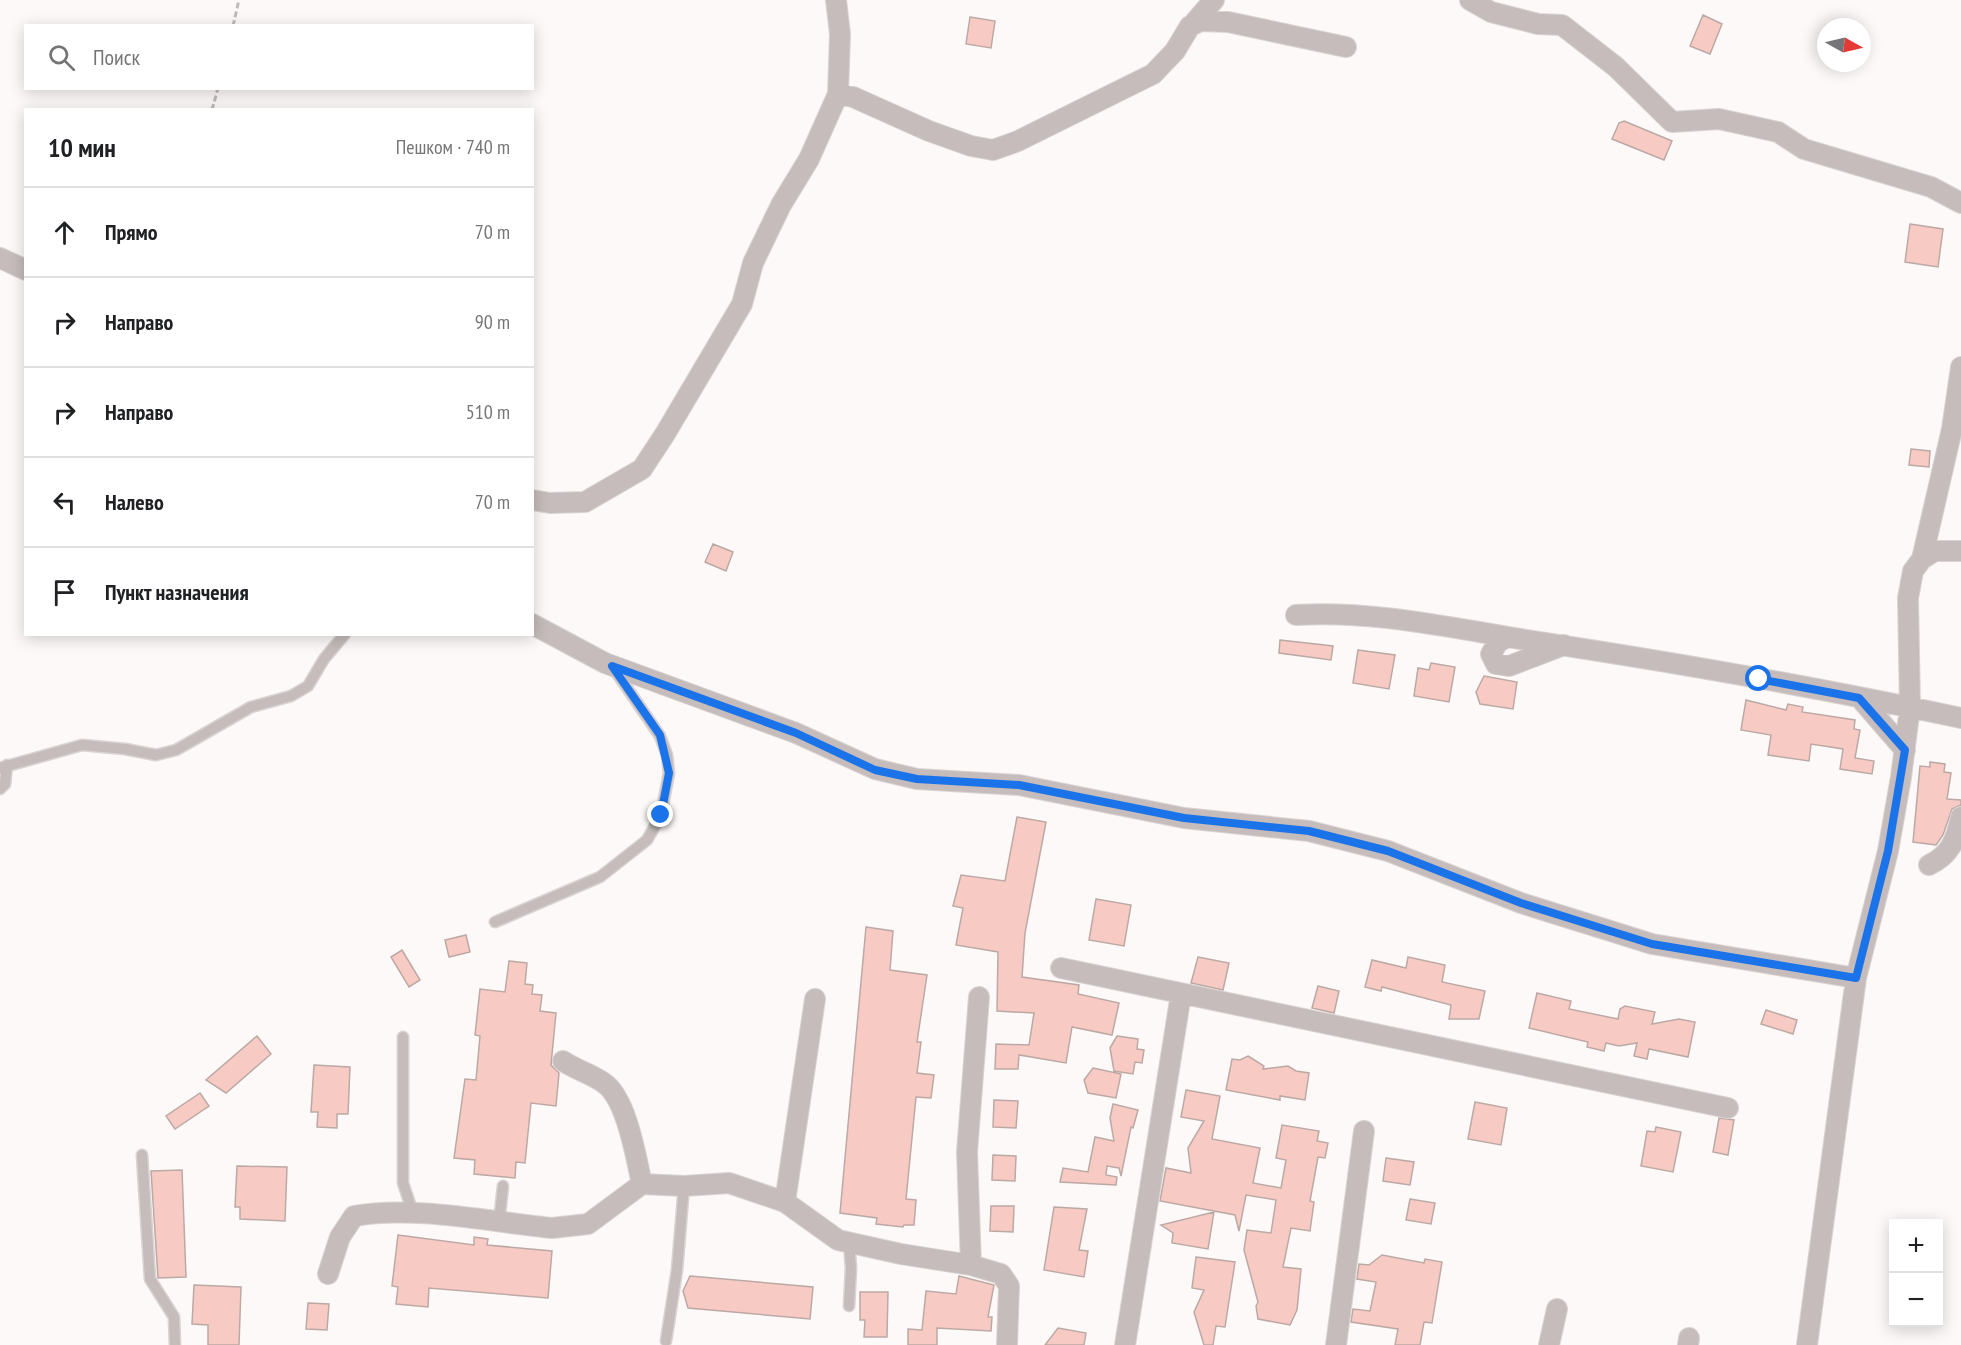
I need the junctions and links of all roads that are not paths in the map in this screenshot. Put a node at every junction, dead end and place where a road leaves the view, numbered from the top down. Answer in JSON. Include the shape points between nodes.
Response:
{"nodes":[{"id":1,"x":836,"y":0,"type":"edge"},
{"id":2,"x":1214,"y":0,"type":"edge"},
{"id":3,"x":1470,"y":0,"type":"edge"},
{"id":4,"x":1193,"y":24,"type":"junction"},
{"id":5,"x":1346,"y":47,"type":"dead end"},
{"id":6,"x":838,"y":94,"type":"junction"},
{"id":7,"x":1961,"y":203,"type":"edge"},
{"id":8,"x":0,"y":258,"type":"edge"},
{"id":9,"x":24,"y":269,"type":"edge"},
{"id":10,"x":1961,"y":367,"type":"edge"},
{"id":11,"x":534,"y":500,"type":"edge"},
{"id":12,"x":1961,"y":551,"type":"edge"},
{"id":13,"x":1922,"y":559,"type":"junction"},
{"id":14,"x":1296,"y":615,"type":"dead end"},
{"id":15,"x":534,"y":625,"type":"edge"},
{"id":16,"x":343,"y":636,"type":"edge"},
{"id":17,"x":1508,"y":637,"type":"junction"},
{"id":18,"x":1564,"y":645,"type":"junction"},
{"id":19,"x":612,"y":666,"type":"junction"},
{"id":20,"x":1859,"y":698,"type":"junction"},
{"id":21,"x":1910,"y":707,"type":"junction"},
{"id":22,"x":1961,"y":717,"type":"edge"},
{"id":23,"x":1905,"y":750,"type":"junction"},
{"id":24,"x":4,"y":766,"type":"edge"},
{"id":25,"x":0,"y":789,"type":"edge"},
{"id":26,"x":1961,"y":818,"type":"edge"},
{"id":27,"x":1929,"y":865,"type":"dead end"},
{"id":28,"x":495,"y":922,"type":"dead end"},
{"id":29,"x":1061,"y":968,"type":"dead end"},
{"id":30,"x":1856,"y":978,"type":"junction"},
{"id":31,"x":1181,"y":994,"type":"junction"},
{"id":32,"x":979,"y":997,"type":"dead end"},
{"id":33,"x":815,"y":999,"type":"dead end"},
{"id":34,"x":403,"y":1037,"type":"dead end"},
{"id":35,"x":563,"y":1061,"type":"dead end"},
{"id":36,"x":1728,"y":1108,"type":"dead end"},
{"id":37,"x":1365,"y":1131,"type":"dead end"},
{"id":38,"x":142,"y":1155,"type":"dead end"},
{"id":39,"x":642,"y":1184,"type":"junction"},
{"id":40,"x":503,"y":1186,"type":"dead end"},
{"id":41,"x":684,"y":1186,"type":"junction"},
{"id":42,"x":785,"y":1202,"type":"junction"},
{"id":43,"x":413,"y":1213,"type":"junction"},
{"id":44,"x":499,"y":1223,"type":"junction"},
{"id":45,"x":849,"y":1242,"type":"junction"},
{"id":46,"x":971,"y":1264,"type":"junction"},
{"id":47,"x":328,"y":1274,"type":"dead end"},
{"id":48,"x":849,"y":1306,"type":"dead end"},
{"id":49,"x":1557,"y":1309,"type":"dead end"},
{"id":50,"x":666,"y":1341,"type":"dead end"},
{"id":51,"x":175,"y":1345,"type":"edge"},
{"id":52,"x":1007,"y":1345,"type":"edge"},
{"id":53,"x":1125,"y":1345,"type":"edge"},
{"id":54,"x":1336,"y":1345,"type":"edge"},
{"id":55,"x":1549,"y":1345,"type":"edge"},
{"id":56,"x":1807,"y":1345,"type":"edge"}],
"edges":[{"from":1,"to":6,"type":"street","via":[[840,34]]},
{"from":2,"to":4,"type":"street"},
{"from":3,"to":7,"type":"street","via":[[1491,12],[1538,24],[1562,25],[1616,67],[1672,122],[1719,120],[1778,132],[1804,149],[1931,187]]},
{"from":4,"to":5,"type":"street","via":[[1228,22]]},
{"from":4,"to":6,"type":"street","via":[[1153,74],[993,150],[929,132]]},
{"from":6,"to":11,"type":"street","via":[[809,159],[753,263],[742,304],[642,469],[585,502]]},
{"from":8,"to":9,"type":"street"},
{"from":10,"to":13,"type":"street","via":[[1952,429]]},
{"from":12,"to":13,"type":"street","via":[[1935,551]]},
{"from":13,"to":21,"type":"street","via":[[1913,571],[1908,598]]},
{"from":14,"to":17,"type":"street","via":[[1329,613]]},
{"from":15,"to":19,"type":"street"},
{"from":16,"to":24,"type":"lane","via":[[308,686],[291,696],[251,707],[176,750],[156,755],[82,745]]},
{"from":17,"to":18,"type":"street"},
{"from":17,"to":18,"type":"street","via":[[1497,642],[1491,654],[1496,664],[1509,666]]},
{"from":18,"to":20,"type":"street"},
{"from":19,"to":28,"type":"lane","via":[[660,735],[669,773],[661,815],[647,840],[600,877]]},
{"from":19,"to":30,"type":"street","via":[[796,733],[875,770],[917,779],[1019,785],[1184,818],[1309,831],[1388,851],[1521,903],[1652,944]]},
{"from":20,"to":21,"type":"street"},
{"from":20,"to":23,"type":"street"},
{"from":21,"to":22,"type":"street"},
{"from":21,"to":23,"type":"street"},
{"from":23,"to":30,"type":"street","via":[[1888,851]]},
{"from":24,"to":25,"type":"lane","via":[[5,784]]},
{"from":26,"to":27,"type":"street","via":[[1951,849],[1941,860]]},
{"from":29,"to":31,"type":"street"},
{"from":30,"to":56,"type":"street"},
{"from":31,"to":36,"type":"street"},
{"from":31,"to":53,"type":"street"},
{"from":32,"to":46,"type":"street","via":[[967,1152]]},
{"from":33,"to":42,"type":"street"},
{"from":34,"to":43,"type":"lane","via":[[403,1184]]},
{"from":35,"to":39,"type":"street","via":[[611,1089],[632,1135]]},
{"from":37,"to":54,"type":"street"},
{"from":38,"to":51,"type":"lane","via":[[150,1279],[174,1317]]},
{"from":39,"to":41,"type":"street"},
{"from":39,"to":44,"type":"street","via":[[588,1224],[552,1228]]},
{"from":40,"to":44,"type":"lane"},
{"from":41,"to":42,"type":"street","via":[[729,1183]]},
{"from":41,"to":50,"type":"lane"},
{"from":42,"to":45,"type":"street","via":[[838,1240]]},
{"from":43,"to":44,"type":"street"},
{"from":43,"to":47,"type":"street","via":[[354,1216],[340,1237]]},
{"from":45,"to":46,"type":"street"},
{"from":45,"to":48,"type":"lane"},
{"from":46,"to":52,"type":"street","via":[[1001,1274],[1009,1286]]},
{"from":49,"to":55,"type":"street"}]}
